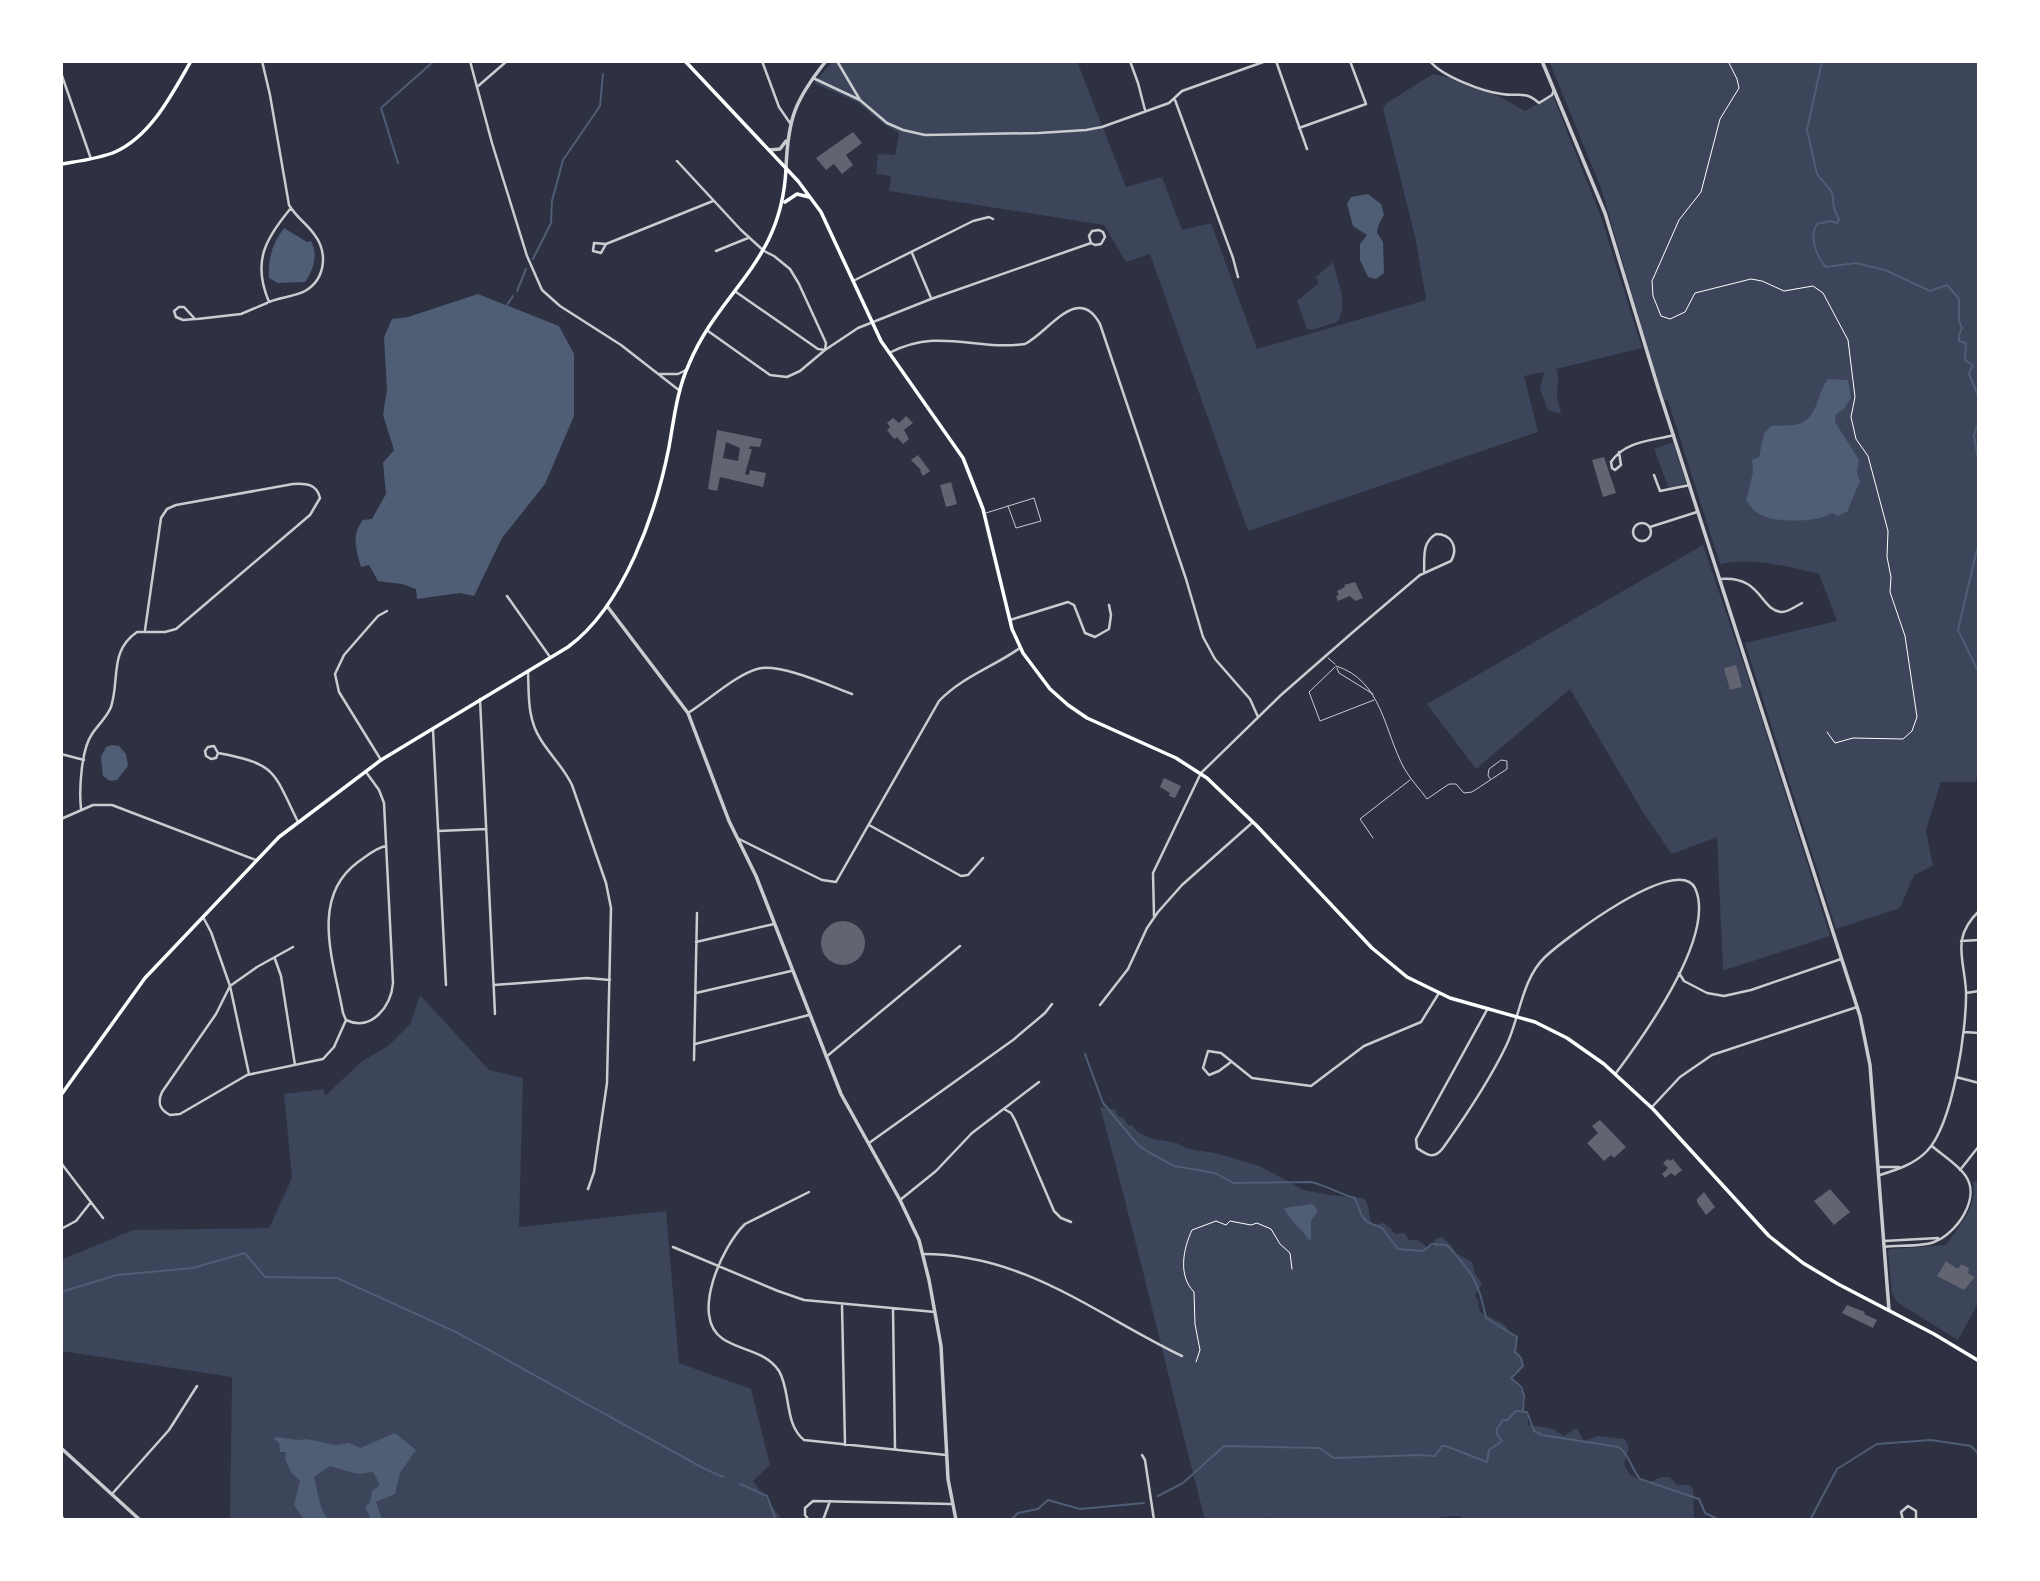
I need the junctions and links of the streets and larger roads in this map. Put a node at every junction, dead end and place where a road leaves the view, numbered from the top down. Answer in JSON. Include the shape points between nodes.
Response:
{"nodes":[{"id":1,"x":191,"y":61,"type":"edge"},
{"id":2,"x":262,"y":61,"type":"edge"},
{"id":3,"x":470,"y":61,"type":"edge"},
{"id":4,"x":507,"y":61,"type":"edge"},
{"id":5,"x":685,"y":61,"type":"edge"},
{"id":6,"x":762,"y":61,"type":"edge"},
{"id":7,"x":826,"y":61,"type":"edge"},
{"id":8,"x":837,"y":61,"type":"edge"},
{"id":9,"x":1130,"y":61,"type":"edge"},
{"id":10,"x":1266,"y":61,"type":"edge"},
{"id":11,"x":1285,"y":61,"type":"edge"},
{"id":12,"x":1350,"y":61,"type":"edge"},
{"id":13,"x":1430,"y":61,"type":"edge"},
{"id":14,"x":1542,"y":61,"type":"edge"},
{"id":15,"x":1277,"y":62,"type":"edge"},
{"id":16,"x":61,"y":73,"type":"edge"},
{"id":17,"x":813,"y":78,"type":"junction"},
{"id":18,"x":477,"y":88,"type":"junction"},
{"id":19,"x":1554,"y":89,"type":"junction"},
{"id":20,"x":860,"y":100,"type":"junction"},
{"id":21,"x":1175,"y":100,"type":"junction"},
{"id":22,"x":1144,"y":110,"type":"junction"},
{"id":23,"x":790,"y":123,"type":"junction"},
{"id":24,"x":1299,"y":128,"type":"junction"},
{"id":25,"x":787,"y":140,"type":"junction"},
{"id":26,"x":1307,"y":149,"type":"dead end"},
{"id":27,"x":769,"y":150,"type":"junction"},
{"id":28,"x":92,"y":159,"type":"junction"},
{"id":29,"x":677,"y":161,"type":"dead end"},
{"id":30,"x":61,"y":164,"type":"edge"},
{"id":31,"x":786,"y":168,"type":"junction"},
{"id":32,"x":813,"y":199,"type":"junction"},
{"id":33,"x":713,"y":201,"type":"junction"},
{"id":34,"x":783,"y":204,"type":"junction"},
{"id":35,"x":291,"y":208,"type":"junction"},
{"id":36,"x":993,"y":219,"type":"dead end"},
{"id":37,"x":749,"y":237,"type":"junction"},
{"id":38,"x":1091,"y":243,"type":"junction"},
{"id":39,"x":606,"y":244,"type":"dead end"},
{"id":40,"x":716,"y":251,"type":"dead end"},
{"id":41,"x":764,"y":251,"type":"junction"},
{"id":42,"x":912,"y":253,"type":"junction"},
{"id":43,"x":1238,"y":277,"type":"dead end"},
{"id":44,"x":853,"y":281,"type":"junction"},
{"id":45,"x":736,"y":292,"type":"junction"},
{"id":46,"x":932,"y":299,"type":"junction"},
{"id":47,"x":268,"y":302,"type":"junction"},
{"id":48,"x":174,"y":313,"type":"joint"},
{"id":49,"x":197,"y":319,"type":"dead end"},
{"id":50,"x":872,"y":323,"type":"junction"},
{"id":51,"x":708,"y":331,"type":"junction"},
{"id":52,"x":825,"y":350,"type":"junction"},
{"id":53,"x":889,"y":353,"type":"junction"},
{"id":54,"x":686,"y":369,"type":"junction"},
{"id":55,"x":659,"y":374,"type":"junction"},
{"id":56,"x":680,"y":391,"type":"junction"},
{"id":57,"x":1674,"y":435,"type":"junction"},
{"id":58,"x":1619,"y":452,"type":"junction"},
{"id":59,"x":1654,"y":475,"type":"dead end"},
{"id":60,"x":1690,"y":485,"type":"junction"},
{"id":61,"x":1698,"y":511,"type":"junction"},
{"id":62,"x":1650,"y":527,"type":"junction"},
{"id":63,"x":1424,"y":573,"type":"junction"},
{"id":64,"x":1720,"y":579,"type":"junction"},
{"id":65,"x":507,"y":596,"type":"dead end"},
{"id":66,"x":1802,"y":603,"type":"dead end"},
{"id":67,"x":1109,"y":605,"type":"dead end"},
{"id":68,"x":607,"y":606,"type":"junction"},
{"id":69,"x":387,"y":611,"type":"dead end"},
{"id":70,"x":1010,"y":620,"type":"junction"},
{"id":71,"x":145,"y":630,"type":"junction"},
{"id":72,"x":1021,"y":648,"type":"junction"},
{"id":73,"x":550,"y":657,"type":"junction"},
{"id":74,"x":528,"y":670,"type":"junction"},
{"id":75,"x":852,"y":694,"type":"dead end"},
{"id":76,"x":480,"y":698,"type":"junction"},
{"id":77,"x":688,"y":713,"type":"junction"},
{"id":78,"x":1258,"y":717,"type":"junction"},
{"id":79,"x":433,"y":727,"type":"junction"},
{"id":80,"x":218,"y":753,"type":"dead end"},
{"id":81,"x":61,"y":754,"type":"edge"},
{"id":82,"x":84,"y":760,"type":"junction"},
{"id":83,"x":381,"y":760,"type":"junction"},
{"id":84,"x":365,"y":770,"type":"junction"},
{"id":85,"x":1201,"y":773,"type":"junction"},
{"id":86,"x":81,"y":809,"type":"junction"},
{"id":87,"x":61,"y":819,"type":"edge"},
{"id":88,"x":298,"y":822,"type":"junction"},
{"id":89,"x":1253,"y":822,"type":"junction"},
{"id":90,"x":869,"y":825,"type":"junction"},
{"id":91,"x":486,"y":829,"type":"junction"},
{"id":92,"x":438,"y":831,"type":"junction"},
{"id":93,"x":739,"y":839,"type":"junction"},
{"id":94,"x":386,"y":846,"type":"junction"},
{"id":95,"x":983,"y":858,"type":"dead end"},
{"id":96,"x":256,"y":860,"type":"junction"},
{"id":97,"x":1979,"y":911,"type":"edge"},
{"id":98,"x":696,"y":913,"type":"dead end"},
{"id":99,"x":202,"y":916,"type":"junction"},
{"id":100,"x":1154,"y":916,"type":"junction"},
{"id":101,"x":775,"y":924,"type":"junction"},
{"id":102,"x":1979,"y":940,"type":"edge"},
{"id":103,"x":696,"y":942,"type":"junction"},
{"id":104,"x":1961,"y":942,"type":"junction"},
{"id":105,"x":960,"y":946,"type":"dead end"},
{"id":106,"x":293,"y":947,"type":"dead end"},
{"id":107,"x":274,"y":957,"type":"junction"},
{"id":108,"x":1841,"y":959,"type":"junction"},
{"id":109,"x":791,"y":971,"type":"junction"},
{"id":110,"x":1679,"y":973,"type":"junction"},
{"id":111,"x":610,"y":980,"type":"junction"},
{"id":112,"x":446,"y":985,"type":"dead end"},
{"id":113,"x":494,"y":985,"type":"junction"},
{"id":114,"x":230,"y":986,"type":"junction"},
{"id":115,"x":1979,"y":991,"type":"edge"},
{"id":116,"x":696,"y":993,"type":"junction"},
{"id":117,"x":1439,"y":993,"type":"junction"},
{"id":118,"x":1966,"y":993,"type":"junction"},
{"id":119,"x":1052,"y":1004,"type":"dead end"},
{"id":120,"x":1100,"y":1005,"type":"dead end"},
{"id":121,"x":1857,"y":1007,"type":"junction"},
{"id":122,"x":1488,"y":1008,"type":"junction"},
{"id":123,"x":495,"y":1014,"type":"dead end"},
{"id":124,"x":809,"y":1015,"type":"junction"},
{"id":125,"x":1518,"y":1017,"type":"junction"},
{"id":126,"x":346,"y":1020,"type":"junction"},
{"id":127,"x":1964,"y":1032,"type":"junction"},
{"id":128,"x":1979,"y":1033,"type":"edge"},
{"id":129,"x":695,"y":1044,"type":"junction"},
{"id":130,"x":826,"y":1057,"type":"junction"},
{"id":131,"x":694,"y":1060,"type":"dead end"},
{"id":132,"x":1231,"y":1062,"type":"junction"},
{"id":133,"x":295,"y":1065,"type":"junction"},
{"id":134,"x":1616,"y":1073,"type":"junction"},
{"id":135,"x":249,"y":1074,"type":"junction"},
{"id":136,"x":1956,"y":1077,"type":"junction"},
{"id":137,"x":1039,"y":1082,"type":"dead end"},
{"id":138,"x":1979,"y":1083,"type":"edge"},
{"id":139,"x":61,"y":1095,"type":"edge"},
{"id":140,"x":1652,"y":1107,"type":"junction"},
{"id":141,"x":1004,"y":1109,"type":"junction"},
{"id":142,"x":869,"y":1143,"type":"junction"},
{"id":143,"x":1932,"y":1146,"type":"junction"},
{"id":144,"x":1979,"y":1146,"type":"edge"},
{"id":145,"x":61,"y":1163,"type":"edge"},
{"id":146,"x":1879,"y":1167,"type":"junction"},
{"id":147,"x":1902,"y":1167,"type":"junction"},
{"id":148,"x":1960,"y":1170,"type":"junction"},
{"id":149,"x":1880,"y":1175,"type":"junction"},
{"id":150,"x":588,"y":1189,"type":"dead end"},
{"id":151,"x":809,"y":1192,"type":"dead end"},
{"id":152,"x":900,"y":1200,"type":"junction"},
{"id":153,"x":92,"y":1202,"type":"junction"},
{"id":154,"x":103,"y":1219,"type":"dead end"},
{"id":155,"x":1071,"y":1222,"type":"dead end"},
{"id":156,"x":61,"y":1229,"type":"edge"},
{"id":157,"x":1884,"y":1244,"type":"junction"},
{"id":158,"x":673,"y":1247,"type":"dead end"},
{"id":159,"x":923,"y":1254,"type":"junction"},
{"id":160,"x":718,"y":1266,"type":"junction"},
{"id":161,"x":842,"y":1304,"type":"junction"},
{"id":162,"x":893,"y":1309,"type":"junction"},
{"id":163,"x":1889,"y":1310,"type":"junction"},
{"id":164,"x":935,"y":1312,"type":"junction"},
{"id":165,"x":1182,"y":1356,"type":"dead end"},
{"id":166,"x":1979,"y":1361,"type":"edge"},
{"id":167,"x":197,"y":1386,"type":"dead end"},
{"id":168,"x":845,"y":1445,"type":"junction"},
{"id":169,"x":61,"y":1448,"type":"edge"},
{"id":170,"x":895,"y":1449,"type":"junction"},
{"id":171,"x":946,"y":1455,"type":"junction"},
{"id":172,"x":1142,"y":1455,"type":"dead end"},
{"id":173,"x":112,"y":1494,"type":"junction"},
{"id":174,"x":830,"y":1501,"type":"junction"},
{"id":175,"x":952,"y":1504,"type":"junction"},
{"id":176,"x":140,"y":1520,"type":"edge"},
{"id":177,"x":808,"y":1520,"type":"edge"},
{"id":178,"x":823,"y":1520,"type":"edge"},
{"id":179,"x":956,"y":1520,"type":"edge"},
{"id":180,"x":1154,"y":1520,"type":"edge"},
{"id":181,"x":1903,"y":1520,"type":"edge"},
{"id":182,"x":1916,"y":1520,"type":"edge"}],
"edges":[{"from":1,"to":28,"type":"main road","via":[[139,135],[113,153]]},
{"from":2,"to":35,"type":"street"},
{"from":3,"to":18,"type":"street"},
{"from":4,"to":18,"type":"street"},
{"from":5,"to":27,"type":"main road"},
{"from":6,"to":23,"type":"street"},
{"from":7,"to":17,"type":"street"},
{"from":8,"to":20,"type":"street"},
{"from":9,"to":22,"type":"street"},
{"from":10,"to":21,"type":"street","via":[[1182,91]]},
{"from":11,"to":15,"type":"street"},
{"from":12,"to":24,"type":"street","via":[[1366,104]]},
{"from":13,"to":19,"type":"street","via":[[1438,70],[1500,94],[1530,95],[1539,103]]},
{"from":14,"to":19,"type":"street"},
{"from":15,"to":24,"type":"street"},
{"from":16,"to":28,"type":"street"},
{"from":17,"to":20,"type":"street"},
{"from":17,"to":23,"type":"street"},
{"from":18,"to":55,"type":"street","via":[[521,237],[542,290]]},
{"from":19,"to":57,"type":"street","via":[[1605,213]]},
{"from":20,"to":22,"type":"street","via":[[887,123],[925,135],[1071,132],[1102,127]]},
{"from":21,"to":22,"type":"street"},
{"from":21,"to":43,"type":"street"},
{"from":23,"to":25,"type":"street"},
{"from":24,"to":26,"type":"street"},
{"from":25,"to":27,"type":"street","via":[[780,149]]},
{"from":25,"to":31,"type":"street"},
{"from":27,"to":31,"type":"main road"},
{"from":28,"to":30,"type":"main road"},
{"from":29,"to":33,"type":"street"},
{"from":31,"to":32,"type":"main road"},
{"from":31,"to":34,"type":"main road"},
{"from":32,"to":34,"type":"main road","via":[[797,194]]},
{"from":32,"to":44,"type":"main road"},
{"from":33,"to":37,"type":"street"},
{"from":33,"to":39,"type":"street"},
{"from":34,"to":41,"type":"main road"},
{"from":35,"to":47,"type":"street","via":[[272,232],[263,255],[262,281]]},
{"from":35,"to":47,"type":"street","via":[[319,242],[322,272],[307,290]]},
{"from":36,"to":42,"type":"street","via":[[973,221]]},
{"from":37,"to":40,"type":"street"},
{"from":37,"to":41,"type":"street"},
{"from":38,"to":38,"type":"street","via":[[1101,244],[1103,232],[1091,231]]},
{"from":38,"to":46,"type":"street"},
{"from":41,"to":45,"type":"main road"},
{"from":41,"to":52,"type":"street","via":[[794,275],[826,343]]},
{"from":42,"to":44,"type":"street"},
{"from":42,"to":46,"type":"street"},
{"from":44,"to":50,"type":"main road"},
{"from":45,"to":51,"type":"main road"},
{"from":45,"to":52,"type":"street"},
{"from":46,"to":50,"type":"street"},
{"from":47,"to":49,"type":"street","via":[[241,314]]},
{"from":48,"to":48,"type":"street","via":[[184,307],[195,319],[183,320]]},
{"from":50,"to":52,"type":"street"},
{"from":50,"to":53,"type":"main road"},
{"from":51,"to":52,"type":"street","via":[[770,375],[782,377],[795,374]]},
{"from":51,"to":54,"type":"main road"},
{"from":53,"to":70,"type":"main road","via":[[954,443],[971,475]]},
{"from":53,"to":78,"type":"street","via":[[936,340],[1025,344],[1068,310],[1092,313],[1101,324],[1203,637],[1215,659],[1250,699]]},
{"from":54,"to":55,"type":"street"},
{"from":54,"to":56,"type":"main road"},
{"from":55,"to":56,"type":"street"},
{"from":56,"to":68,"type":"main road","via":[[650,518]]},
{"from":57,"to":58,"type":"street","via":[[1632,444]]},
{"from":57,"to":60,"type":"street"},
{"from":58,"to":58,"type":"street","via":[[1611,462],[1615,470],[1621,465]]},
{"from":59,"to":60,"type":"street","via":[[1660,491]]},
{"from":60,"to":61,"type":"street"},
{"from":61,"to":62,"type":"street"},
{"from":61,"to":64,"type":"street"},
{"from":62,"to":62,"type":"street","via":[[1636,525],[1634,536],[1647,539]]},
{"from":63,"to":63,"type":"street","via":[[1451,561],[1454,552],[1448,537],[1436,534],[1429,538]]},
{"from":63,"to":78,"type":"street"},
{"from":64,"to":66,"type":"street","via":[[1744,581],[1777,611]]},
{"from":64,"to":108,"type":"street"},
{"from":65,"to":73,"type":"street"},
{"from":67,"to":70,"type":"street","via":[[1109,629],[1095,637],[1086,633],[1074,605],[1068,602]]},
{"from":68,"to":73,"type":"main road","via":[[578,639]]},
{"from":68,"to":77,"type":"street"},
{"from":69,"to":83,"type":"street","via":[[344,655],[335,674],[339,692]]},
{"from":70,"to":72,"type":"main road"},
{"from":71,"to":71,"type":"street","via":[[170,631],[195,614],[310,515],[320,498],[316,489],[293,484],[167,509],[161,518]]},
{"from":71,"to":82,"type":"street","via":[[133,634],[120,650],[111,707],[91,735]]},
{"from":72,"to":85,"type":"main road","via":[[1042,681],[1078,713]]},
{"from":72,"to":90,"type":"street","via":[[961,681],[939,701]]},
{"from":73,"to":74,"type":"main road"},
{"from":74,"to":76,"type":"main road"},
{"from":74,"to":111,"type":"street","via":[[534,726],[572,785],[609,892]]},
{"from":75,"to":77,"type":"street","via":[[765,667],[743,675]]},
{"from":76,"to":79,"type":"main road"},
{"from":76,"to":91,"type":"street"},
{"from":77,"to":93,"type":"street"},
{"from":78,"to":85,"type":"street"},
{"from":79,"to":83,"type":"main road"},
{"from":79,"to":92,"type":"street"},
{"from":80,"to":88,"type":"street","via":[[255,761],[269,770]]},
{"from":81,"to":82,"type":"street"},
{"from":82,"to":86,"type":"street"},
{"from":83,"to":84,"type":"main road"},
{"from":84,"to":88,"type":"main road"},
{"from":84,"to":94,"type":"street","via":[[382,796]]},
{"from":85,"to":89,"type":"main road"},
{"from":85,"to":100,"type":"street","via":[[1153,873]]},
{"from":86,"to":87,"type":"street"},
{"from":86,"to":96,"type":"street","via":[[116,806]]},
{"from":88,"to":96,"type":"main road"},
{"from":89,"to":100,"type":"street"},
{"from":89,"to":117,"type":"main road","via":[[1381,957]]},
{"from":90,"to":93,"type":"street","via":[[839,880],[832,883]]},
{"from":90,"to":95,"type":"street","via":[[961,876],[972,872]]},
{"from":91,"to":92,"type":"street"},
{"from":91,"to":113,"type":"street"},
{"from":92,"to":112,"type":"street"},
{"from":93,"to":101,"type":"street"},
{"from":94,"to":126,"type":"street","via":[[346,872],[329,904]]},
{"from":94,"to":126,"type":"street","via":[[391,995],[373,1019],[362,1023]]},
{"from":96,"to":99,"type":"main road"},
{"from":97,"to":104,"type":"street","via":[[1965,926]]},
{"from":98,"to":103,"type":"street"},
{"from":99,"to":114,"type":"street"},
{"from":99,"to":139,"type":"main road","via":[[136,989]]},
{"from":100,"to":120,"type":"street","via":[[1128,969]]},
{"from":101,"to":103,"type":"street"},
{"from":101,"to":109,"type":"street"},
{"from":102,"to":104,"type":"street"},
{"from":103,"to":116,"type":"street"},
{"from":104,"to":118,"type":"street"},
{"from":105,"to":130,"type":"street"},
{"from":106,"to":107,"type":"street"},
{"from":107,"to":114,"type":"street"},
{"from":107,"to":133,"type":"street"},
{"from":108,"to":110,"type":"street","via":[[1724,996],[1707,993],[1684,981]]},
{"from":108,"to":121,"type":"street"},
{"from":109,"to":116,"type":"street"},
{"from":109,"to":124,"type":"street"},
{"from":110,"to":125,"type":"street","via":[[1694,941],[1698,904],[1693,885],[1680,879],[1656,885],[1599,915],[1546,956],[1530,977]]},
{"from":110,"to":134,"type":"street"},
{"from":111,"to":113,"type":"street"},
{"from":111,"to":150,"type":"street","via":[[606,1094]]},
{"from":113,"to":123,"type":"street"},
{"from":114,"to":135,"type":"street"},
{"from":114,"to":135,"type":"street","via":[[162,1092],[160,1105],[169,1114],[180,1114]]},
{"from":115,"to":118,"type":"street"},
{"from":116,"to":129,"type":"street"},
{"from":117,"to":122,"type":"main road"},
{"from":117,"to":132,"type":"street","via":[[1421,1022],[1364,1046],[1311,1086],[1251,1078]]},
{"from":118,"to":127,"type":"street"},
{"from":119,"to":142,"type":"street","via":[[1013,1040]]},
{"from":121,"to":140,"type":"street","via":[[1712,1055],[1680,1077]]},
{"from":121,"to":146,"type":"street","via":[[1869,1057]]},
{"from":122,"to":125,"type":"main road"},
{"from":122,"to":125,"type":"street","via":[[1416,1139],[1417,1149],[1430,1156],[1440,1153],[1450,1138],[1503,1051]]},
{"from":124,"to":129,"type":"street"},
{"from":124,"to":130,"type":"street"},
{"from":125,"to":134,"type":"main road","via":[[1567,1038]]},
{"from":126,"to":133,"type":"street","via":[[326,1057]]},
{"from":127,"to":128,"type":"street"},
{"from":127,"to":136,"type":"street"},
{"from":129,"to":131,"type":"street"},
{"from":130,"to":142,"type":"street"},
{"from":132,"to":132,"type":"street","via":[[1221,1053],[1208,1051],[1202,1068],[1209,1075]]},
{"from":133,"to":135,"type":"street"},
{"from":134,"to":140,"type":"main road"},
{"from":136,"to":138,"type":"street"},
{"from":136,"to":143,"type":"street"},
{"from":137,"to":141,"type":"street"},
{"from":140,"to":163,"type":"main road","via":[[1782,1247],[1819,1274]]},
{"from":141,"to":152,"type":"street"},
{"from":141,"to":155,"type":"street","via":[[1011,1113],[1054,1211]]},
{"from":142,"to":152,"type":"street"},
{"from":143,"to":147,"type":"street"},
{"from":143,"to":148,"type":"street"},
{"from":144,"to":148,"type":"street"},
{"from":145,"to":153,"type":"street"},
{"from":146,"to":147,"type":"street"},
{"from":146,"to":149,"type":"street"},
{"from":147,"to":149,"type":"street"},
{"from":148,"to":157,"type":"street","via":[[1970,1189],[1968,1205],[1953,1230],[1941,1238]]},
{"from":149,"to":157,"type":"street"},
{"from":151,"to":160,"type":"street","via":[[745,1224]]},
{"from":152,"to":159,"type":"street"},
{"from":153,"to":154,"type":"street"},
{"from":153,"to":156,"type":"street","via":[[76,1221]]},
{"from":157,"to":163,"type":"street"},
{"from":158,"to":160,"type":"street"},
{"from":159,"to":164,"type":"street"},
{"from":159,"to":165,"type":"street","via":[[963,1256],[1020,1270]]},
{"from":160,"to":161,"type":"street","via":[[790,1296]]},
{"from":160,"to":168,"type":"street","via":[[710,1310],[716,1333],[776,1366],[800,1437]]},
{"from":161,"to":162,"type":"street"},
{"from":161,"to":168,"type":"street"},
{"from":162,"to":164,"type":"street"},
{"from":162,"to":170,"type":"street"},
{"from":163,"to":166,"type":"main road"},
{"from":164,"to":171,"type":"street"},
{"from":167,"to":173,"type":"street","via":[[169,1430]]},
{"from":168,"to":170,"type":"street"},
{"from":169,"to":173,"type":"street"},
{"from":170,"to":171,"type":"street"},
{"from":171,"to":175,"type":"street"},
{"from":172,"to":180,"type":"street"},
{"from":173,"to":176,"type":"street"},
{"from":174,"to":175,"type":"street"},
{"from":174,"to":177,"type":"street","via":[[809,1503],[805,1510]]},
{"from":174,"to":178,"type":"street"},
{"from":175,"to":179,"type":"street"},
{"from":181,"to":182,"type":"street","via":[[1901,1513],[1908,1507],[1916,1511]]}]}
